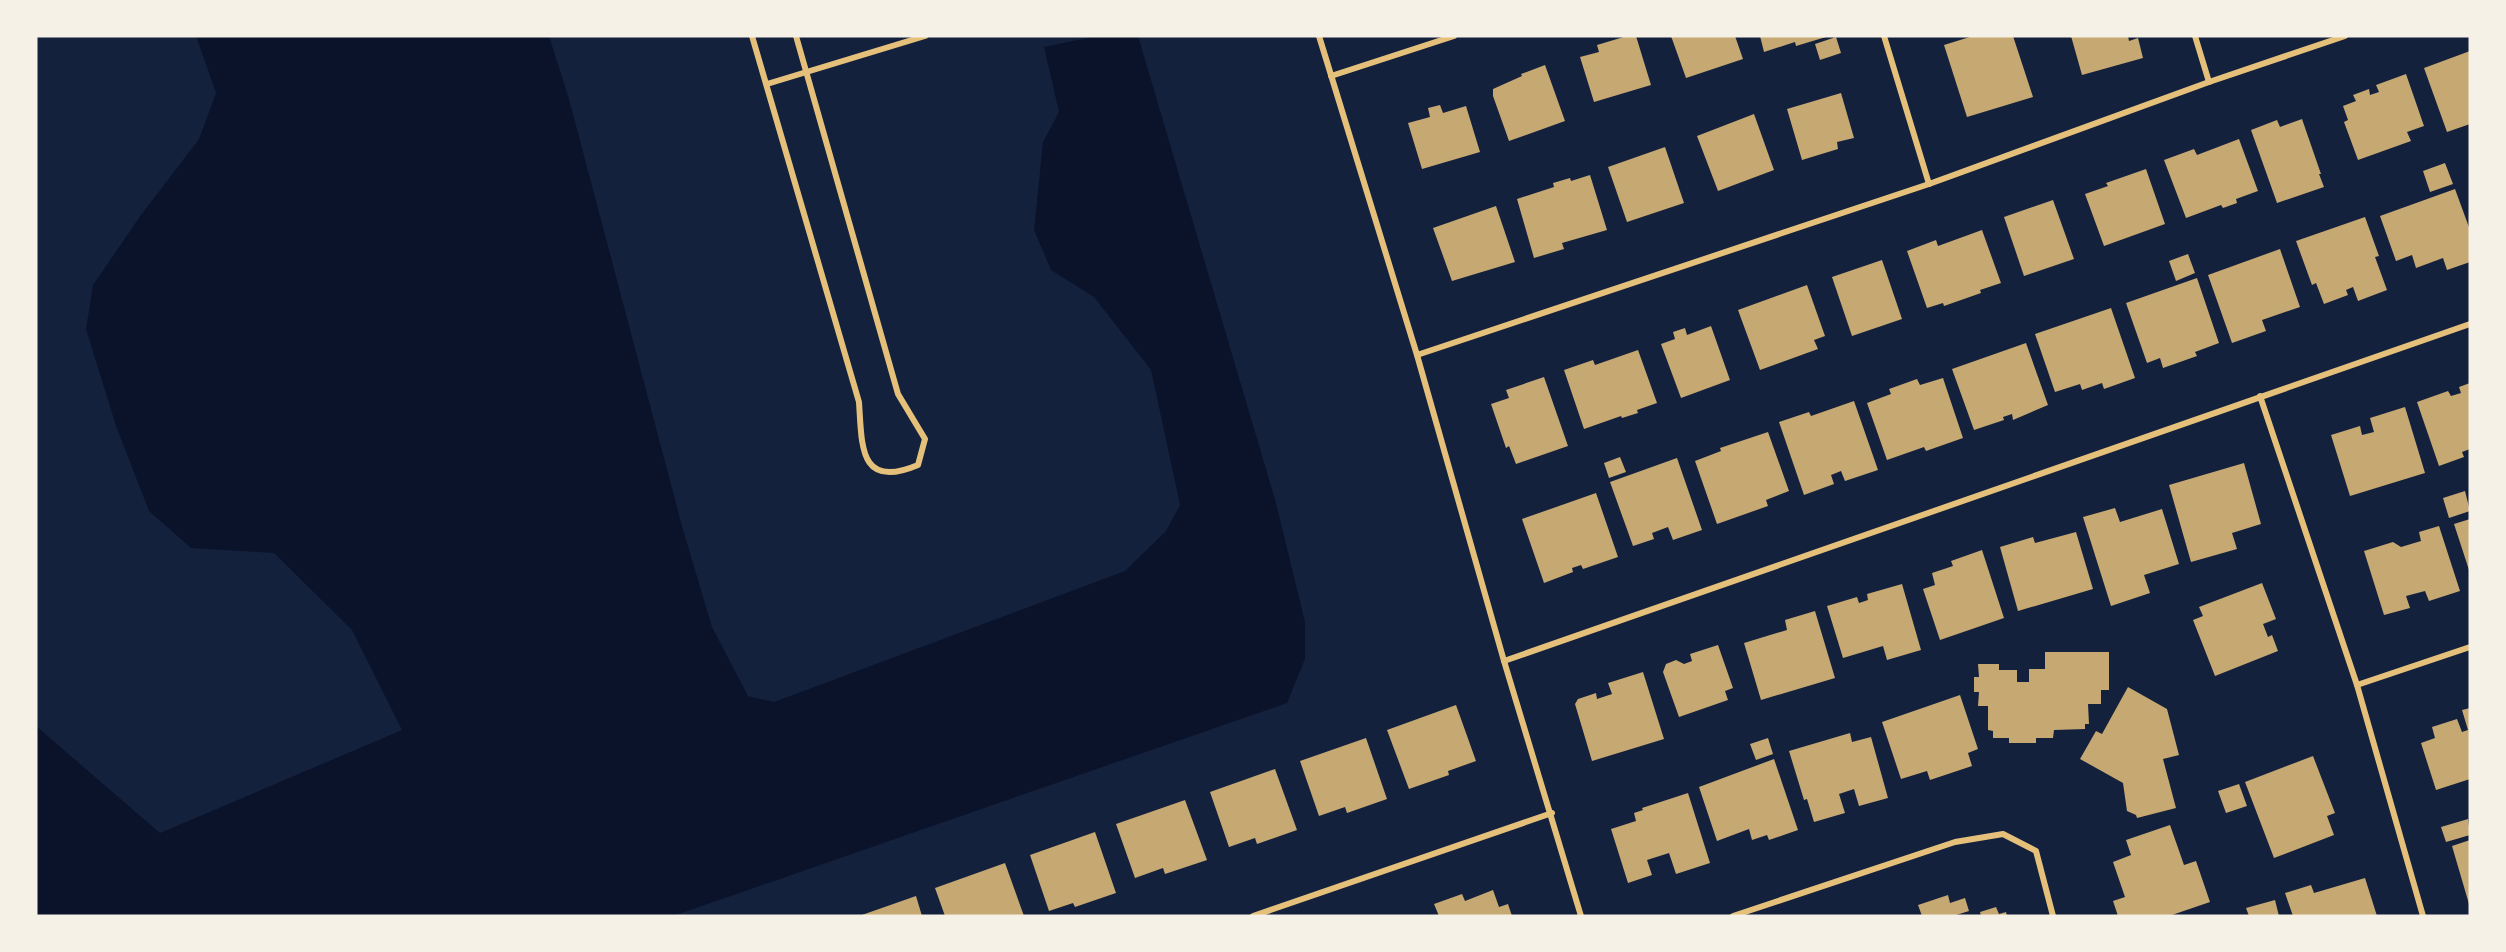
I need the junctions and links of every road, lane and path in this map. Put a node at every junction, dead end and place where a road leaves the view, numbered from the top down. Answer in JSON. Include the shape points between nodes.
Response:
{"nodes":[{"id":1,"x":752,"y":36,"type":"edge"},
{"id":2,"x":796,"y":36,"type":"edge"},
{"id":3,"x":925,"y":36,"type":"edge"},
{"id":4,"x":1319,"y":36,"type":"edge"},
{"id":5,"x":1454,"y":36,"type":"edge"},
{"id":6,"x":1884,"y":36,"type":"edge"},
{"id":7,"x":2195,"y":36,"type":"edge"},
{"id":8,"x":2345,"y":36,"type":"edge"},
{"id":9,"x":807,"y":72,"type":"junction"},
{"id":10,"x":1331,"y":76,"type":"junction"},
{"id":11,"x":2209,"y":82,"type":"junction"},
{"id":12,"x":767,"y":84,"type":"junction"},
{"id":13,"x":1929,"y":184,"type":"junction"},
{"id":14,"x":2470,"y":324,"type":"edge"},
{"id":15,"x":1417,"y":356,"type":"junction"},
{"id":16,"x":2260,"y":396,"type":"junction"},
{"id":17,"x":2470,"y":647,"type":"edge"},
{"id":18,"x":1504,"y":661,"type":"junction"},
{"id":19,"x":2357,"y":685,"type":"junction"},
{"id":20,"x":1552,"y":813,"type":"junction"},
{"id":21,"x":1253,"y":916,"type":"edge"},
{"id":22,"x":1581,"y":916,"type":"edge"},
{"id":23,"x":1733,"y":916,"type":"edge"},
{"id":24,"x":2054,"y":916,"type":"edge"},
{"id":25,"x":2423,"y":916,"type":"edge"}],
"edges":[{"from":1,"to":12,"type":"street"},
{"from":2,"to":9,"type":"street"},
{"from":3,"to":9,"type":"street"},
{"from":4,"to":10,"type":"street"},
{"from":5,"to":10,"type":"street"},
{"from":6,"to":13,"type":"street"},
{"from":7,"to":11,"type":"street"},
{"from":8,"to":11,"type":"street"},
{"from":9,"to":12,"type":"street"},
{"from":9,"to":12,"type":"street","via":[[898,394],[925,439],[918,465],[898,474],[879,472],[862,449],[859,402]]},
{"from":10,"to":15,"type":"street"},
{"from":11,"to":13,"type":"street"},
{"from":13,"to":15,"type":"street"},
{"from":14,"to":16,"type":"street"},
{"from":15,"to":18,"type":"street"},
{"from":16,"to":18,"type":"street"},
{"from":16,"to":19,"type":"street"},
{"from":17,"to":19,"type":"street"},
{"from":18,"to":20,"type":"street"},
{"from":19,"to":25,"type":"street"},
{"from":20,"to":21,"type":"street"},
{"from":20,"to":22,"type":"street"},
{"from":23,"to":24,"type":"street","via":[[1955,842],[2003,834],[2036,851]]}]}
